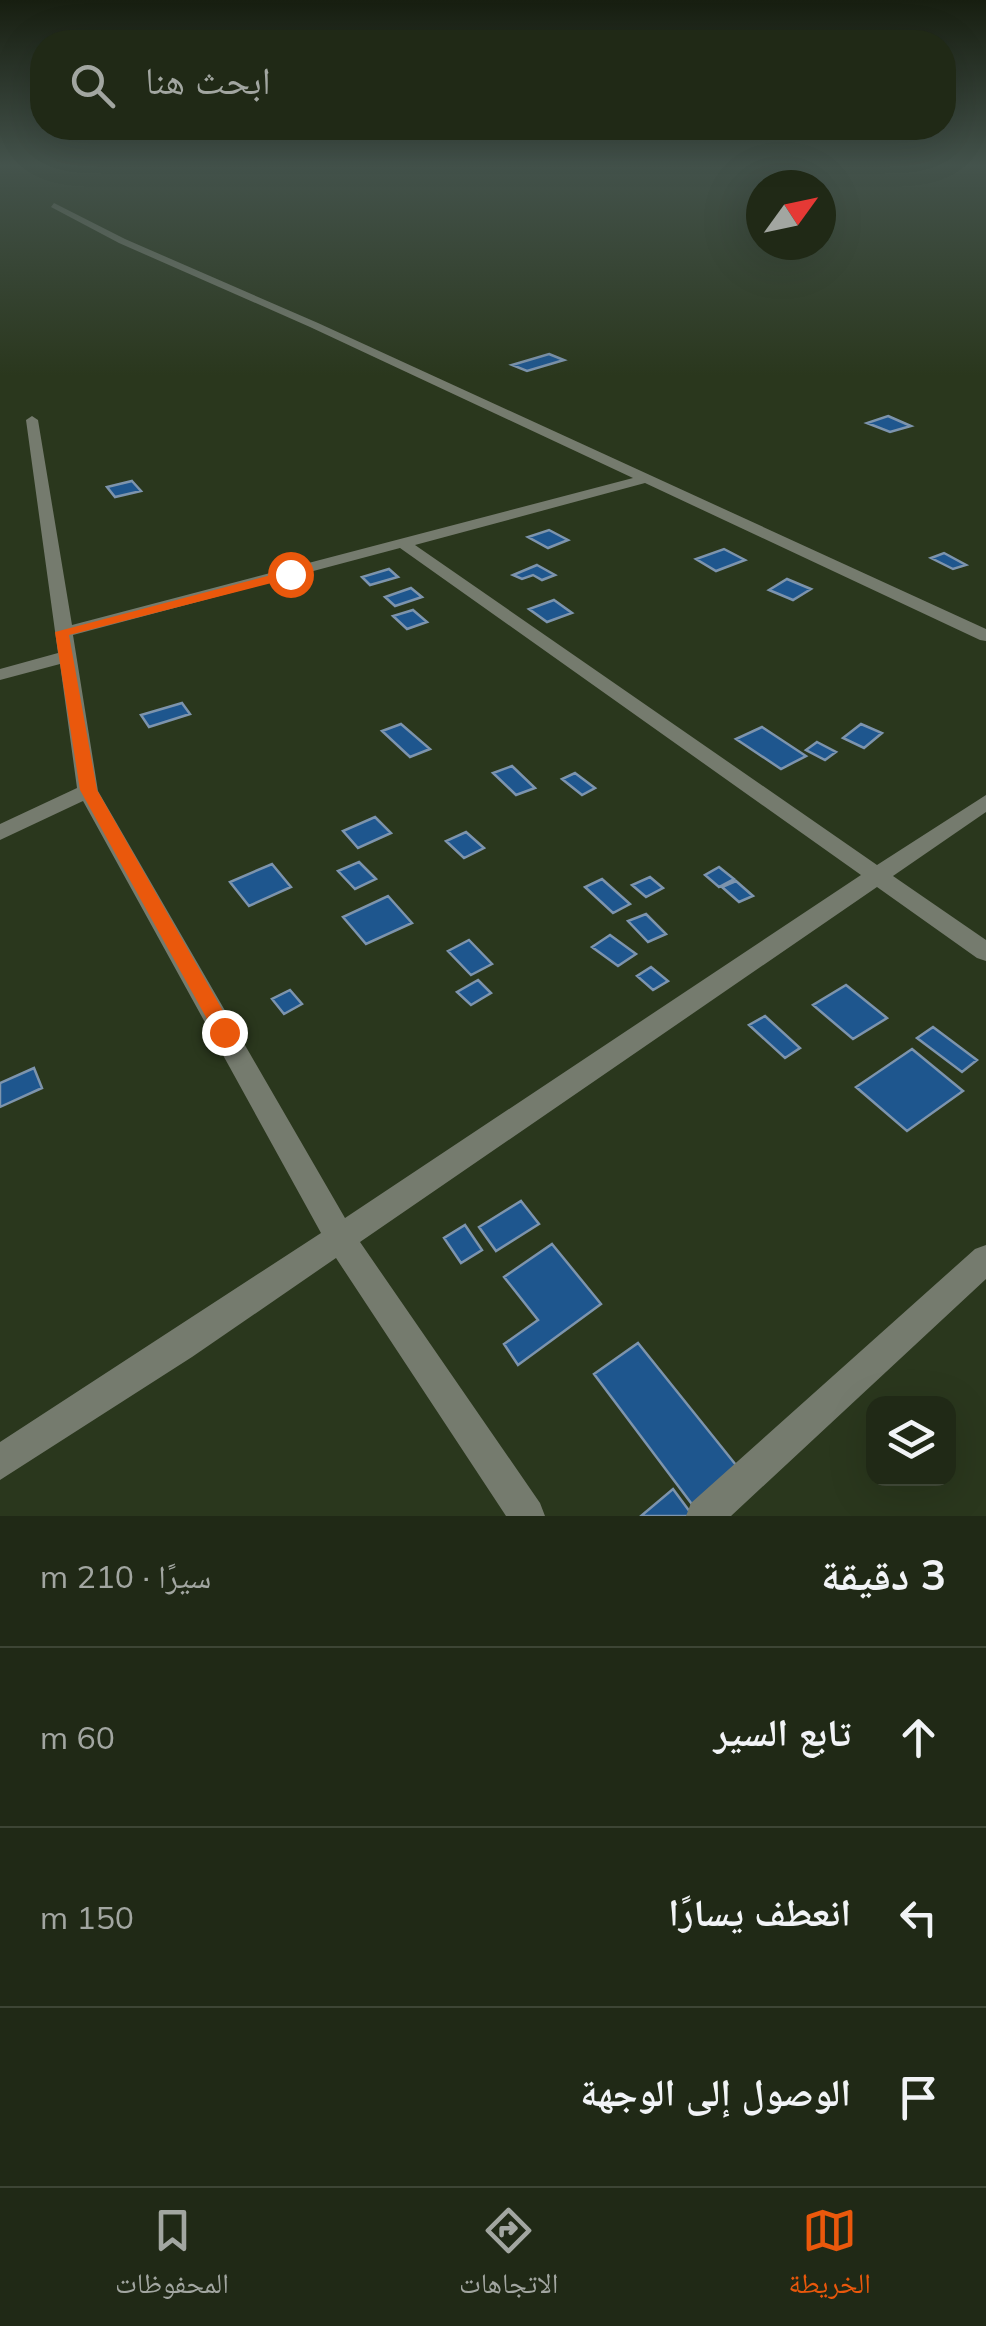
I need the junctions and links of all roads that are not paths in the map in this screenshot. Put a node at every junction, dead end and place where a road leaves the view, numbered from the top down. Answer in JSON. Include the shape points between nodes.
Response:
{"nodes":[{"id":1,"x":110,"y":235,"type":"edge"},
{"id":2,"x":32,"y":420,"type":"dead end"},
{"id":3,"x":644,"y":479,"type":"junction"},
{"id":4,"x":405,"y":545,"type":"junction"},
{"id":5,"x":986,"y":636,"type":"edge"},
{"id":6,"x":64,"y":645,"type":"junction"},
{"id":7,"x":0,"y":675,"type":"edge"},
{"id":8,"x":88,"y":790,"type":"junction"},
{"id":9,"x":986,"y":802,"type":"edge"},
{"id":10,"x":0,"y":832,"type":"edge"},
{"id":11,"x":879,"y":875,"type":"junction"},
{"id":12,"x":986,"y":952,"type":"edge"},
{"id":13,"x":340,"y":1238,"type":"junction"},
{"id":14,"x":986,"y":1259,"type":"edge"},
{"id":15,"x":0,"y":1462,"type":"edge"},
{"id":16,"x":528,"y":1516,"type":"edge"},
{"id":17,"x":704,"y":1516,"type":"edge"}],
"edges":[{"from":1,"to":3,"type":"street"},
{"from":2,"to":6,"type":"street"},
{"from":3,"to":4,"type":"street"},
{"from":3,"to":5,"type":"street"},
{"from":4,"to":6,"type":"street"},
{"from":4,"to":11,"type":"street"},
{"from":6,"to":7,"type":"street"},
{"from":6,"to":8,"type":"street"},
{"from":8,"to":10,"type":"street"},
{"from":8,"to":13,"type":"street"},
{"from":9,"to":11,"type":"street"},
{"from":11,"to":12,"type":"street"},
{"from":11,"to":13,"type":"street"},
{"from":13,"to":15,"type":"street"},
{"from":13,"to":16,"type":"street"},
{"from":14,"to":17,"type":"street"}]}
